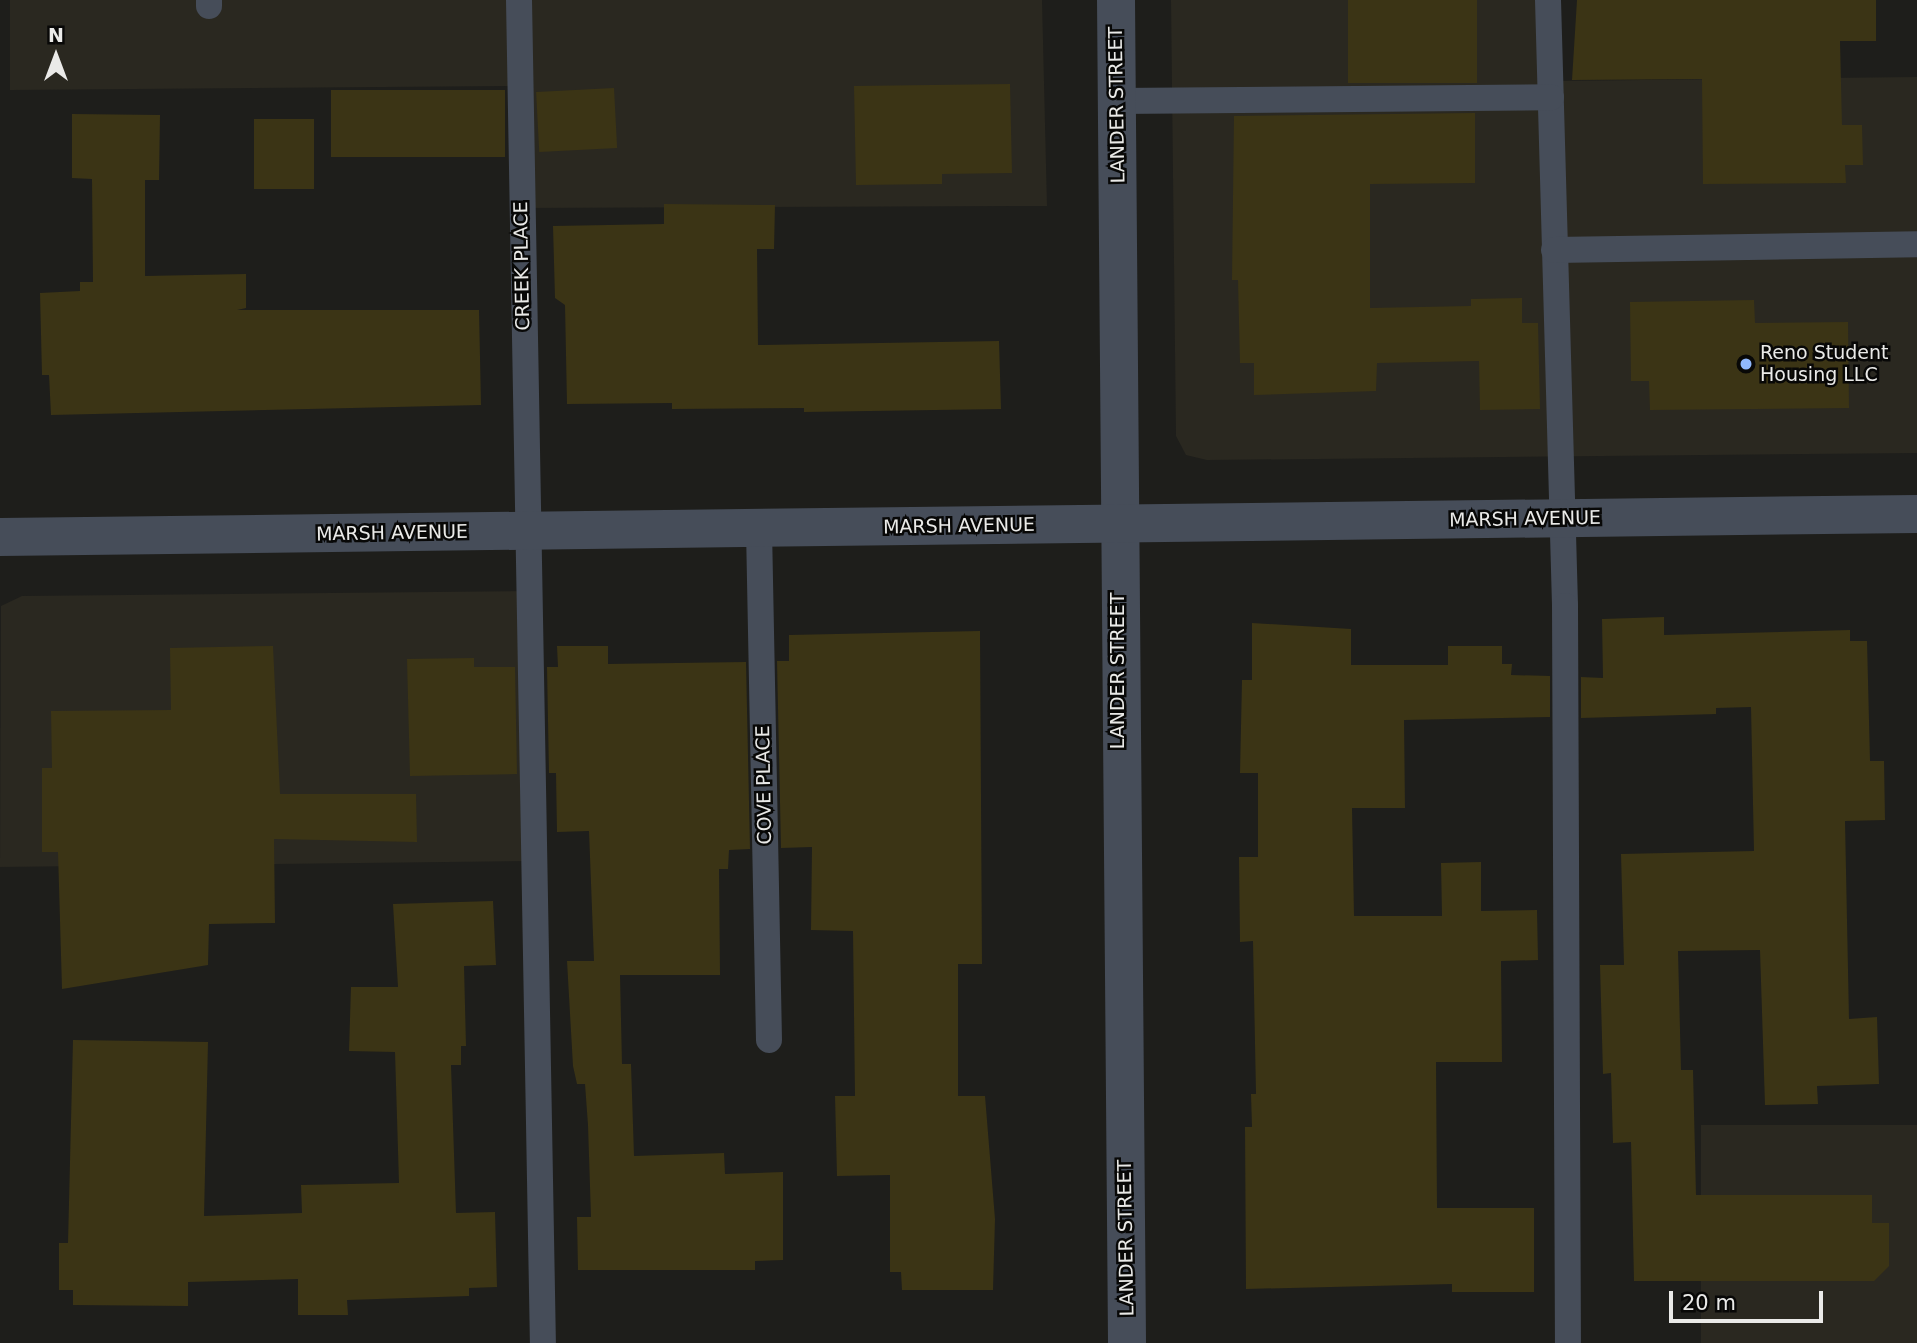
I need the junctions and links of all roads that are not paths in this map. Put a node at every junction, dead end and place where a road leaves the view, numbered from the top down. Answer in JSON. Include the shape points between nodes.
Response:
{"nodes":[{"id":1,"x":519,"y":0,"type":"edge"},
{"id":2,"x":1116,"y":0,"type":"edge"},
{"id":3,"x":1548,"y":0,"type":"edge"},
{"id":4,"x":1551,"y":97,"type":"junction"},
{"id":5,"x":1118,"y":101,"type":"junction"},
{"id":6,"x":1917,"y":244,"type":"edge"},
{"id":7,"x":1554,"y":250,"type":"junction"},
{"id":8,"x":1917,"y":514,"type":"edge"},
{"id":9,"x":1562,"y":519,"type":"junction"},
{"id":10,"x":1119,"y":524,"type":"junction"},
{"id":11,"x":760,"y":529,"type":"junction"},
{"id":12,"x":526,"y":531,"type":"junction"},
{"id":13,"x":0,"y":537,"type":"edge"},
{"id":14,"x":769,"y":1041,"type":"dead end"},
{"id":15,"x":543,"y":1343,"type":"edge"},
{"id":16,"x":1127,"y":1343,"type":"edge"},
{"id":17,"x":1568,"y":1343,"type":"edge"}],
"edges":[{"from":1,"to":12,"type":"lane","name":"CREEK PLACE"},
{"from":2,"to":5,"type":"street","name":"LANDER STREET"},
{"from":3,"to":4,"type":"lane"},
{"from":4,"to":5,"type":"lane"},
{"from":4,"to":7,"type":"lane"},
{"from":5,"to":10,"type":"street","name":"LANDER STREET"},
{"from":6,"to":7,"type":"lane"},
{"from":7,"to":9,"type":"lane"},
{"from":8,"to":9,"type":"street","name":"MARSH AVENUE"},
{"from":9,"to":10,"type":"street","name":"MARSH AVENUE"},
{"from":9,"to":17,"type":"lane"},
{"from":10,"to":11,"type":"street","name":"MARSH AVENUE"},
{"from":10,"to":16,"type":"street","name":"LANDER STREET"},
{"from":11,"to":12,"type":"street","name":"MARSH AVENUE"},
{"from":11,"to":14,"type":"lane","name":"COVE PLACE"},
{"from":12,"to":13,"type":"street","name":"MARSH AVENUE"},
{"from":12,"to":15,"type":"lane","name":"CREEK PLACE"}]}
